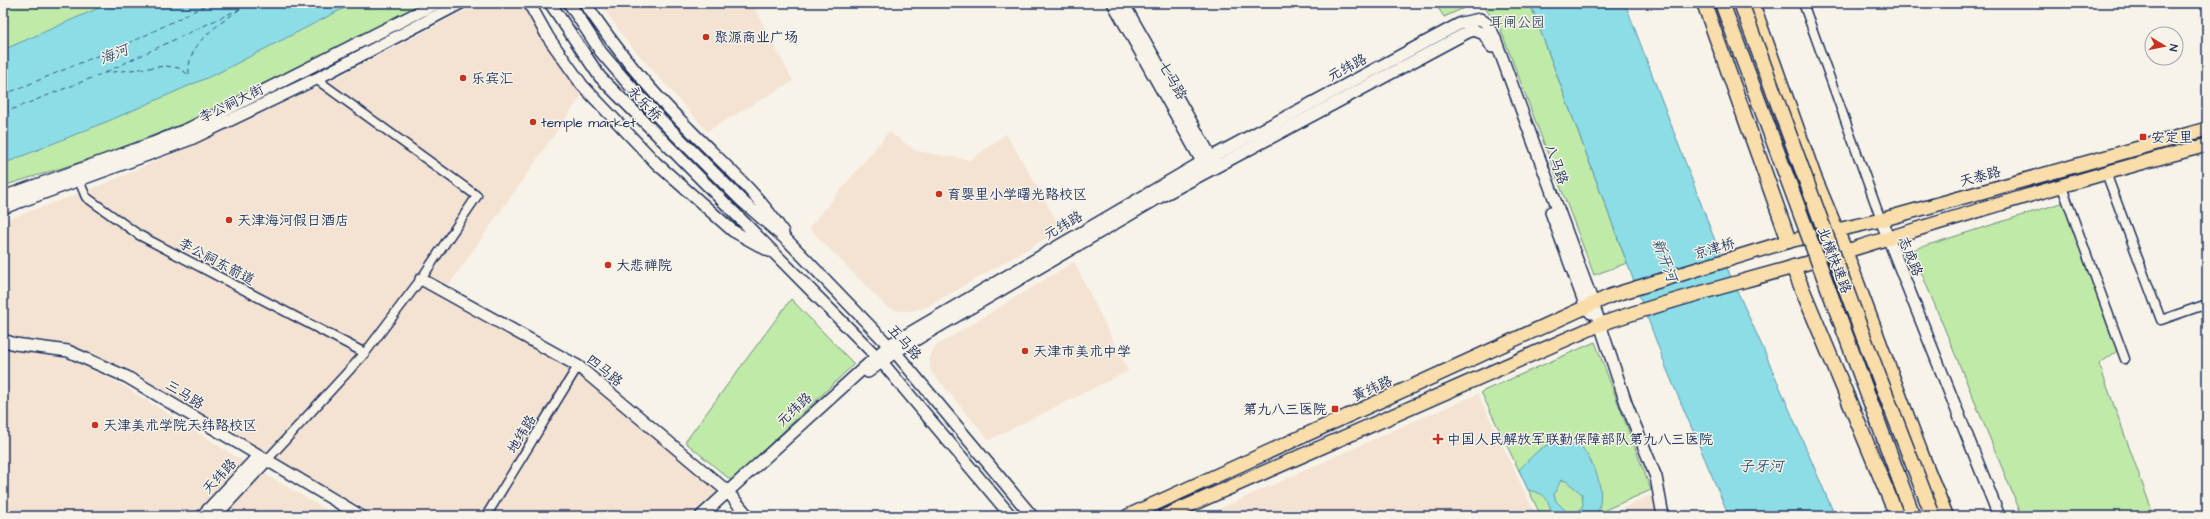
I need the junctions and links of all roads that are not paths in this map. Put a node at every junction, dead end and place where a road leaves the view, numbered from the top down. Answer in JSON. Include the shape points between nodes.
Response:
{"nodes":[{"id":1,"x":437,"y":3,"type":"edge"},
{"id":2,"x":461,"y":3,"type":"edge"},
{"id":3,"x":529,"y":3,"type":"edge"},
{"id":4,"x":550,"y":3,"type":"edge"},
{"id":5,"x":569,"y":3,"type":"edge"},
{"id":6,"x":585,"y":3,"type":"edge"},
{"id":7,"x":1113,"y":3,"type":"edge"},
{"id":8,"x":1123,"y":3,"type":"edge"},
{"id":9,"x":1704,"y":3,"type":"edge"},
{"id":10,"x":1722,"y":3,"type":"edge"},
{"id":11,"x":1741,"y":3,"type":"edge"},
{"id":12,"x":1752,"y":3,"type":"edge"},
{"id":13,"x":1804,"y":3,"type":"edge"},
{"id":14,"x":1480,"y":19,"type":"joint"},
{"id":15,"x":1480,"y":31,"type":"joint"},
{"id":16,"x":316,"y":79,"type":"junction"},
{"id":17,"x":2207,"y":130,"type":"edge"},
{"id":18,"x":2207,"y":145,"type":"edge"},
{"id":19,"x":1209,"y":164,"type":"junction"},
{"id":20,"x":2106,"y":173,"type":"junction"},
{"id":21,"x":77,"y":177,"type":"junction"},
{"id":22,"x":2062,"y":187,"type":"junction"},
{"id":23,"x":3,"y":197,"type":"edge"},
{"id":24,"x":742,"y":201,"type":"joint"},
{"id":25,"x":3,"y":208,"type":"edge"},
{"id":26,"x":1881,"y":220,"type":"junction"},
{"id":27,"x":1837,"y":230,"type":"junction"},
{"id":28,"x":1888,"y":238,"type":"junction"},
{"id":29,"x":789,"y":242,"type":"junction"},
{"id":30,"x":1789,"y":242,"type":"junction"},
{"id":31,"x":1762,"y":250,"type":"joint"},
{"id":32,"x":1845,"y":251,"type":"junction"},
{"id":33,"x":777,"y":256,"type":"junction"},
{"id":34,"x":1793,"y":267,"type":"junction"},
{"id":35,"x":421,"y":279,"type":"junction"},
{"id":36,"x":1629,"y":290,"type":"joint"},
{"id":37,"x":2207,"y":304,"type":"edge"},
{"id":38,"x":1590,"y":305,"type":"junction"},
{"id":39,"x":1600,"y":324,"type":"junction"},
{"id":40,"x":3,"y":340,"type":"edge"},
{"id":41,"x":3,"y":344,"type":"edge"},
{"id":42,"x":892,"y":349,"type":"junction"},
{"id":43,"x":365,"y":353,"type":"junction"},
{"id":44,"x":879,"y":359,"type":"junction"},
{"id":45,"x":2125,"y":359,"type":"dead end"},
{"id":46,"x":578,"y":366,"type":"junction"},
{"id":47,"x":260,"y":461,"type":"junction"},
{"id":48,"x":729,"y":493,"type":"junction"},
{"id":49,"x":202,"y":516,"type":"edge"},
{"id":50,"x":215,"y":516,"type":"edge"},
{"id":51,"x":350,"y":516,"type":"edge"},
{"id":52,"x":361,"y":516,"type":"edge"},
{"id":53,"x":486,"y":516,"type":"edge"},
{"id":54,"x":701,"y":516,"type":"edge"},
{"id":55,"x":708,"y":516,"type":"edge"},
{"id":56,"x":748,"y":516,"type":"edge"},
{"id":57,"x":1011,"y":516,"type":"edge"},
{"id":58,"x":1032,"y":516,"type":"edge"},
{"id":59,"x":1128,"y":516,"type":"edge"},
{"id":60,"x":1165,"y":516,"type":"edge"},
{"id":61,"x":1664,"y":516,"type":"edge"},
{"id":62,"x":1897,"y":516,"type":"edge"},
{"id":63,"x":1913,"y":516,"type":"edge"},
{"id":64,"x":1933,"y":516,"type":"edge"},
{"id":65,"x":1946,"y":516,"type":"edge"},
{"id":66,"x":1999,"y":516,"type":"edge"}],
"edges":[{"from":1,"to":21,"type":"street","name":"李公祠大街","via":[[190,128]]},
{"from":2,"to":16,"type":"street","name":"李公祠大街"},
{"from":3,"to":33,"type":"street","via":[[548,37],[582,85],[656,163],[733,231]]},
{"from":4,"to":33,"type":"street","name":"永乐桥","via":[[600,77]]},
{"from":5,"to":24,"type":"street","name":"永乐桥","via":[[601,52],[624,79]]},
{"from":6,"to":29,"type":"street","via":[[624,58],[686,127],[753,192]]},
{"from":7,"to":19,"type":"street","name":"七马路"},
{"from":8,"to":19,"type":"street","name":"七马路"},
{"from":9,"to":30,"type":"highway"},
{"from":10,"to":63,"type":"highway","name":"北横快速路","bridge":true},
{"from":11,"to":64,"type":"highway","name":"北横快速路","bridge":true,"via":[[1832,252]]},
{"from":12,"to":27,"type":"highway","via":[[1814,176]]},
{"from":13,"to":26,"type":"street","name":"志成路"},
{"from":14,"to":19,"type":"street","name":"元纬路","via":[[1461,23]]},
{"from":14,"to":38,"type":"street","name":"八马路","via":[[1486,23],[1494,36]]},
{"from":15,"to":19,"type":"street","name":"元纬路","via":[[1468,32]]},
{"from":15,"to":38,"type":"street","name":"八马路","via":[[1488,38]]},
{"from":16,"to":21,"type":"street","name":"李公祠大街","via":[[191,139]]},
{"from":16,"to":35,"type":"street","via":[[477,196]]},
{"from":17,"to":26,"type":"main road","name":"天泰路"},
{"from":18,"to":20,"type":"main road"},
{"from":19,"to":42,"type":"street","name":"元纬路"},
{"from":20,"to":22,"type":"main road"},
{"from":20,"to":37,"type":"street","via":[[2161,320]]},
{"from":21,"to":23,"type":"street","name":"李公祠大街"},
{"from":21,"to":25,"type":"street","name":"李公祠大街"},
{"from":21,"to":43,"type":"street","name":"李公祠东箭道","via":[[86,197],[139,235]]},
{"from":22,"to":28,"type":"main road"},
{"from":22,"to":45,"type":"street"},
{"from":24,"to":29,"type":"street","name":"五马路"},
{"from":26,"to":27,"type":"main road","name":"天泰路"},
{"from":26,"to":28,"type":"street","name":"志成路"},
{"from":27,"to":30,"type":"main road","name":"天泰路"},
{"from":27,"to":32,"type":"highway"},
{"from":28,"to":32,"type":"main road"},
{"from":28,"to":66,"type":"street","name":"志成路"},
{"from":29,"to":42,"type":"street","name":"五马路"},
{"from":30,"to":31,"type":"main road","name":"天泰路"},
{"from":31,"to":36,"type":"main road","name":"京津桥"},
{"from":32,"to":34,"type":"main road"},
{"from":32,"to":65,"type":"highway","via":[[1920,454]]},
{"from":33,"to":44,"type":"street"},
{"from":34,"to":39,"type":"main road"},
{"from":34,"to":62,"type":"highway"},
{"from":35,"to":43,"type":"street"},
{"from":35,"to":46,"type":"street","name":"四马路"},
{"from":36,"to":38,"type":"main road","name":"黄纬路"},
{"from":38,"to":39,"type":"street","name":"八马路"},
{"from":38,"to":59,"type":"main road","name":"黄纬路"},
{"from":39,"to":60,"type":"main road"},
{"from":39,"to":61,"type":"street","name":"八马路","via":[[1626,403],[1656,478]]},
{"from":40,"to":47,"type":"street","name":"三马路","via":[[84,356],[127,377]]},
{"from":41,"to":47,"type":"street","name":"三马路","via":[[60,353],[93,365],[122,379]]},
{"from":42,"to":44,"type":"street","name":"元纬路"},
{"from":42,"to":58,"type":"street","name":"五马路"},
{"from":43,"to":47,"type":"street"},
{"from":44,"to":48,"type":"street","name":"元纬路"},
{"from":44,"to":57,"type":"street"},
{"from":46,"to":48,"type":"street","name":"四马路"},
{"from":46,"to":53,"type":"street","name":"地纬路"},
{"from":47,"to":49,"type":"street","name":"天纬路"},
{"from":47,"to":50,"type":"street","name":"天纬路"},
{"from":47,"to":51,"type":"street","name":"三马路"},
{"from":47,"to":52,"type":"street","name":"三马路"},
{"from":48,"to":54,"type":"street","name":"元纬路"},
{"from":48,"to":55,"type":"street","name":"元纬路"},
{"from":48,"to":56,"type":"street","name":"四马路"}]}
